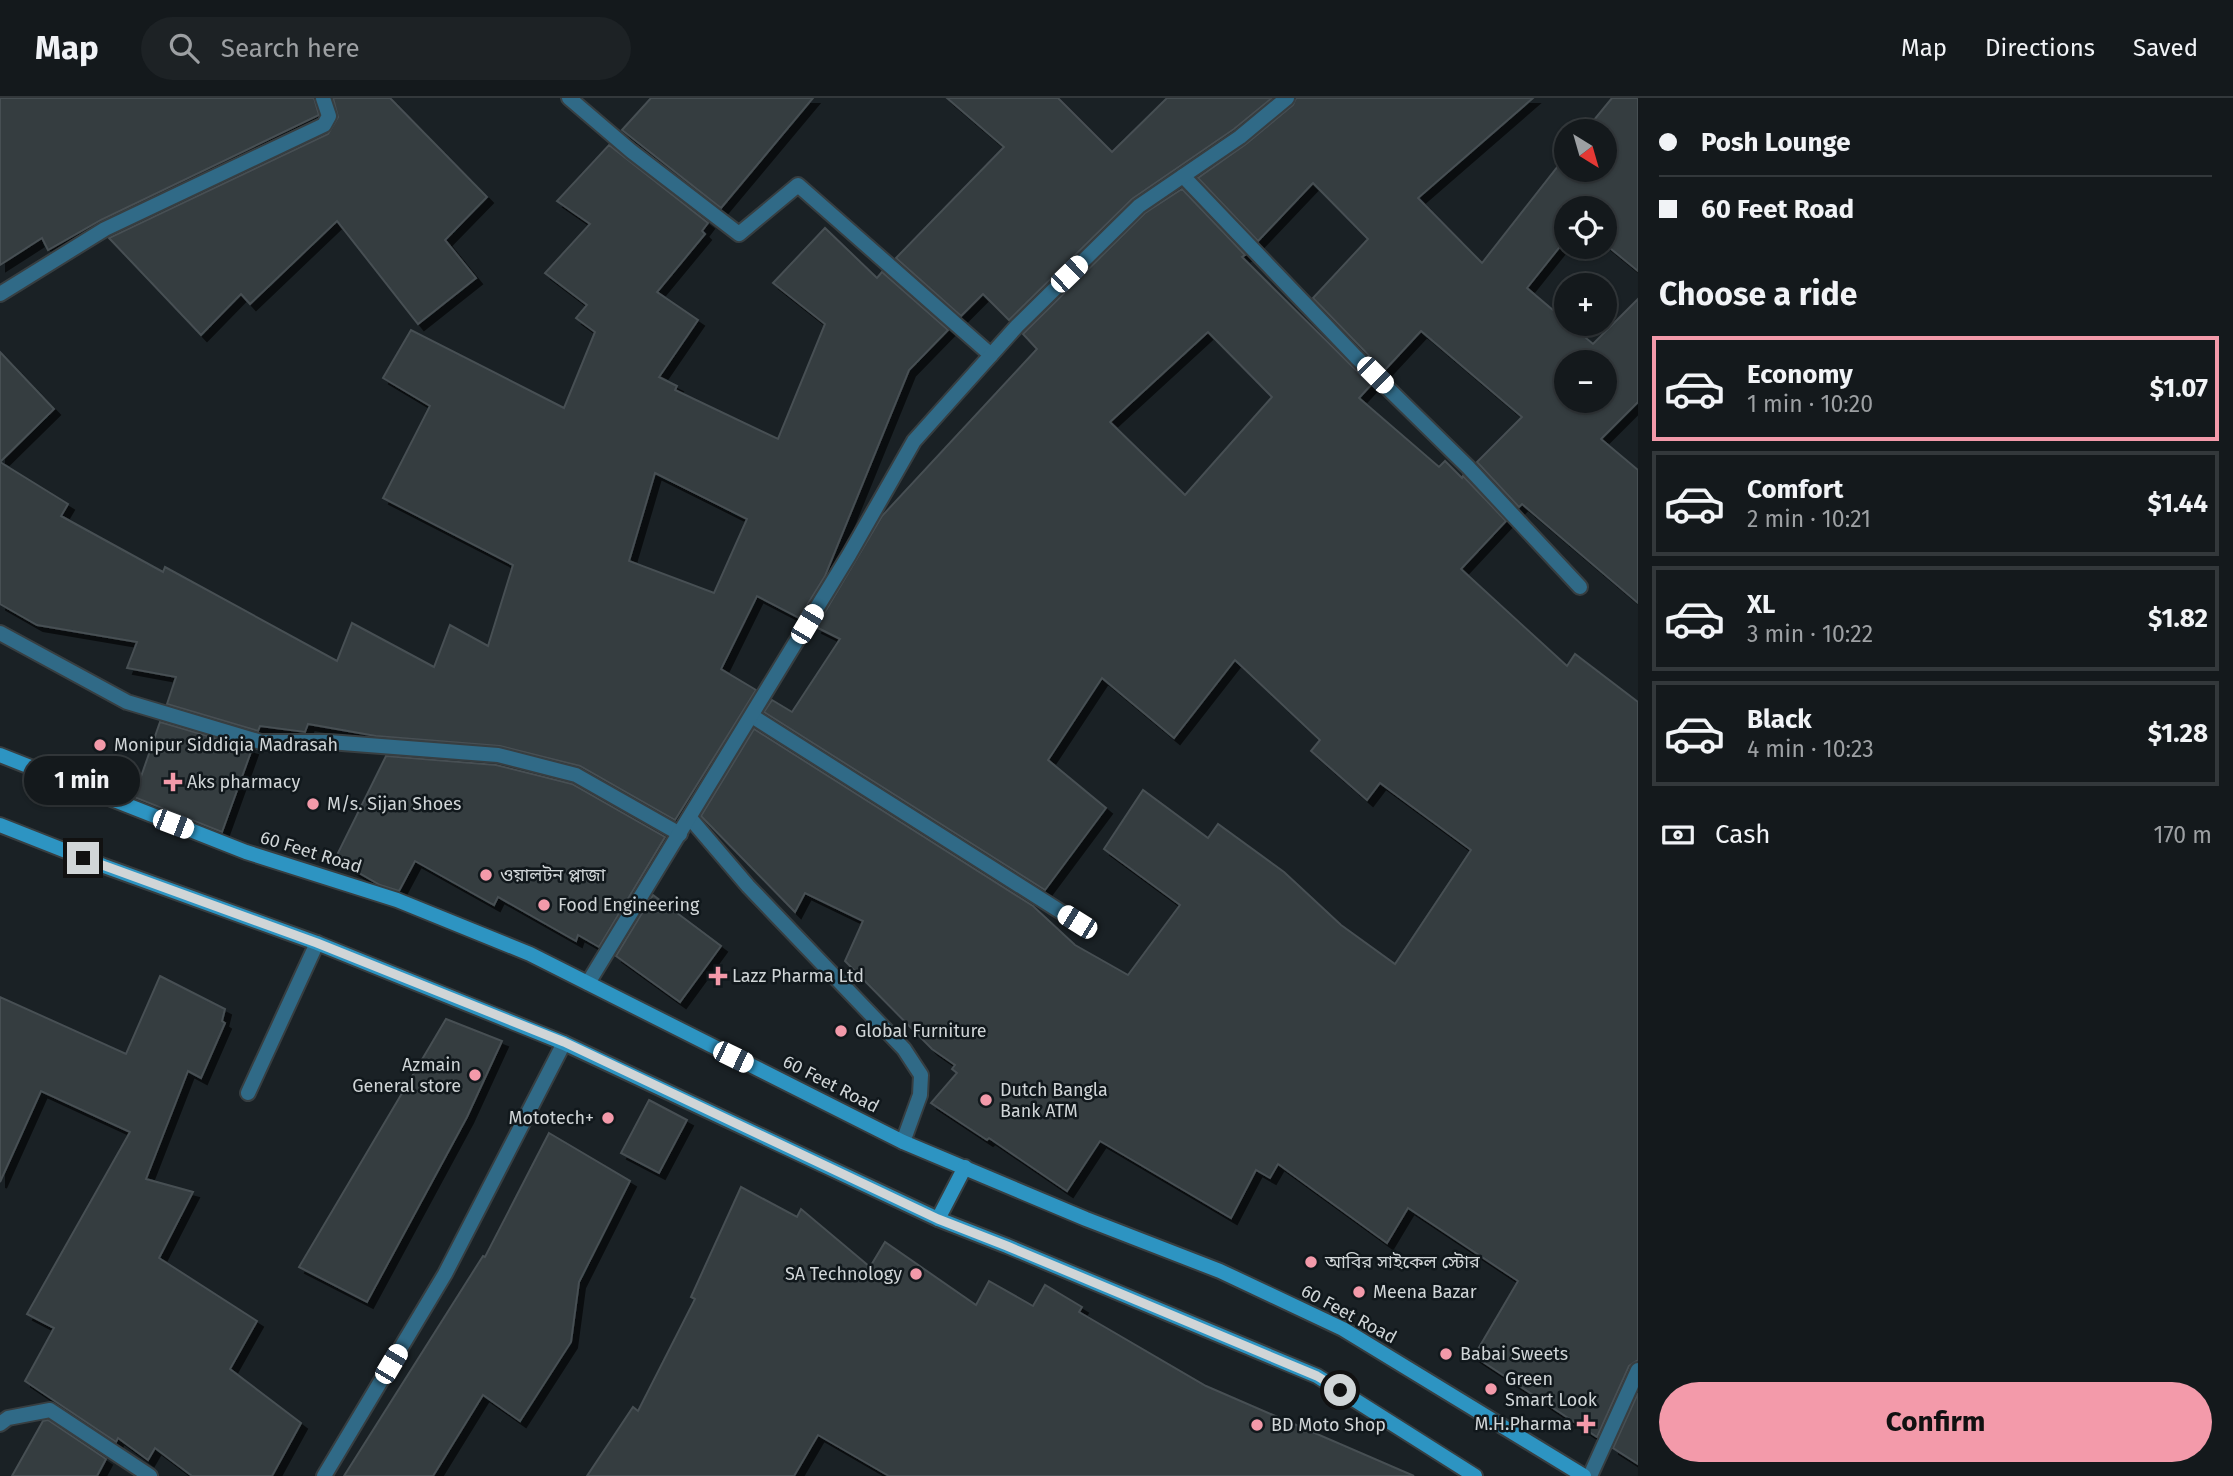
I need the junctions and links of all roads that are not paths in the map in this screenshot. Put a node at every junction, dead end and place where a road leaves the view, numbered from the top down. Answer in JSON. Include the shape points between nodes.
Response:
{"nodes":[{"id":1,"x":323,"y":98,"type":"edge"},
{"id":2,"x":569,"y":98,"type":"edge"},
{"id":3,"x":1287,"y":98,"type":"edge"},
{"id":4,"x":1183,"y":176,"type":"junction"},
{"id":5,"x":0,"y":294,"type":"edge"},
{"id":6,"x":991,"y":355,"type":"junction"},
{"id":7,"x":1580,"y":587,"type":"dead end"},
{"id":8,"x":0,"y":633,"type":"edge"},
{"id":9,"x":752,"y":716,"type":"junction"},
{"id":10,"x":0,"y":755,"type":"edge"},
{"id":11,"x":690,"y":818,"type":"junction"},
{"id":12,"x":0,"y":824,"type":"edge"},
{"id":13,"x":680,"y":834,"type":"junction"},
{"id":14,"x":1077,"y":922,"type":"dead end"},
{"id":15,"x":317,"y":943,"type":"junction"},
{"id":16,"x":588,"y":983,"type":"junction"},
{"id":17,"x":564,"y":1042,"type":"junction"},
{"id":18,"x":248,"y":1093,"type":"dead end"},
{"id":19,"x":903,"y":1142,"type":"junction"},
{"id":20,"x":965,"y":1167,"type":"junction"},
{"id":21,"x":938,"y":1219,"type":"junction"},
{"id":22,"x":1638,"y":1370,"type":"edge"},
{"id":23,"x":0,"y":1424,"type":"edge"},
{"id":24,"x":150,"y":1476,"type":"edge"},
{"id":25,"x":324,"y":1476,"type":"edge"},
{"id":26,"x":1475,"y":1476,"type":"edge"},
{"id":27,"x":1584,"y":1476,"type":"edge"},
{"id":28,"x":1590,"y":1476,"type":"edge"}],
"edges":[{"from":1,"to":5,"type":"street","via":[[329,116],[324,125],[104,229]]},
{"from":2,"to":6,"type":"street","via":[[739,234],[798,185]]},
{"from":3,"to":4,"type":"street"},
{"from":4,"to":6,"type":"street","via":[[1139,206]]},
{"from":4,"to":7,"type":"street"},
{"from":6,"to":9,"type":"street","via":[[914,441]]},
{"from":8,"to":13,"type":"street","via":[[127,702],[261,742],[329,742],[498,755],[576,775]]},
{"from":9,"to":11,"type":"street"},
{"from":9,"to":14,"type":"street"},
{"from":10,"to":16,"type":"street","name":"60 Feet Road","via":[[246,852],[397,900]]},
{"from":11,"to":13,"type":"street"},
{"from":11,"to":19,"type":"street","via":[[748,886],[904,1049],[921,1074],[920,1095]]},
{"from":12,"to":15,"type":"street"},
{"from":13,"to":16,"type":"street"},
{"from":15,"to":17,"type":"street"},
{"from":15,"to":18,"type":"street"},
{"from":16,"to":19,"type":"street","name":"60 Feet Road"},
{"from":17,"to":21,"type":"street"},
{"from":17,"to":25,"type":"street","via":[[445,1274]]},
{"from":19,"to":20,"type":"street","name":"60 Feet Road"},
{"from":20,"to":21,"type":"street"},
{"from":20,"to":27,"type":"street","name":"60 Feet Road","via":[[1220,1271],[1343,1329]]},
{"from":21,"to":26,"type":"street","via":[[1317,1376]]},
{"from":22,"to":28,"type":"street"},
{"from":23,"to":24,"type":"street","via":[[50,1409]]}]}
